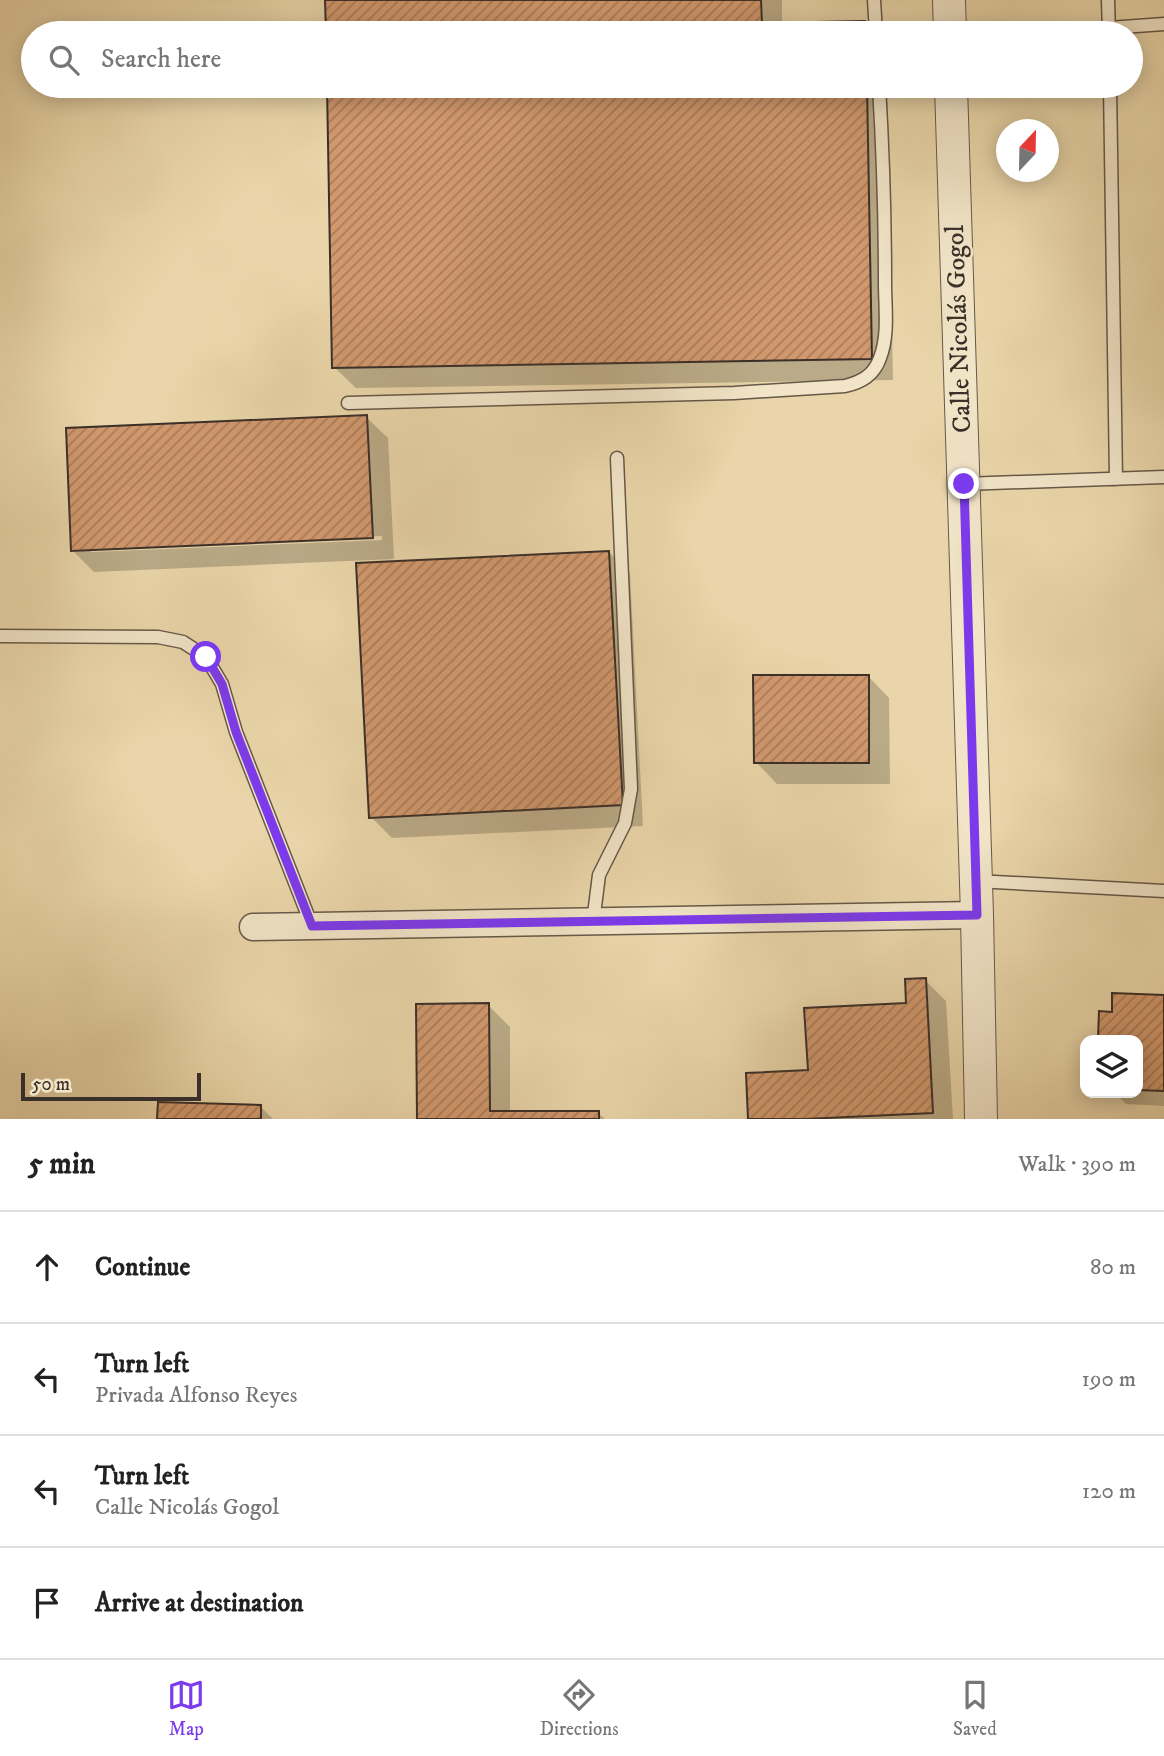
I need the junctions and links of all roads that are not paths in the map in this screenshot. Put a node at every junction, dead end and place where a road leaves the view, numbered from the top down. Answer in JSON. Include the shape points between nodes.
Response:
{"nodes":[{"id":1,"x":874,"y":0,"type":"edge"},
{"id":2,"x":949,"y":0,"type":"edge"},
{"id":3,"x":1108,"y":0,"type":"edge"},
{"id":4,"x":875,"y":21,"type":"edge"},
{"id":5,"x":950,"y":21,"type":"edge"},
{"id":6,"x":1109,"y":21,"type":"edge"},
{"id":7,"x":1164,"y":24,"type":"edge"},
{"id":8,"x":1143,"y":27,"type":"edge"},
{"id":9,"x":880,"y":98,"type":"edge"},
{"id":10,"x":951,"y":98,"type":"edge"},
{"id":11,"x":1110,"y":98,"type":"edge"},
{"id":12,"x":348,"y":403,"type":"dead end"},
{"id":13,"x":617,"y":458,"type":"dead end"},
{"id":14,"x":1164,"y":477,"type":"edge"},
{"id":15,"x":1116,"y":479,"type":"junction"},
{"id":16,"x":964,"y":484,"type":"junction"},
{"id":17,"x":0,"y":636,"type":"edge"},
{"id":18,"x":976,"y":881,"type":"junction"},
{"id":19,"x":1164,"y":891,"type":"edge"},
{"id":20,"x":977,"y":915,"type":"junction"},
{"id":21,"x":593,"y":922,"type":"junction"},
{"id":22,"x":312,"y":926,"type":"junction"},
{"id":23,"x":253,"y":927,"type":"dead end"},
{"id":24,"x":981,"y":1119,"type":"edge"}],
"edges":[{"from":1,"to":4,"type":"lane"},
{"from":2,"to":5,"type":"street"},
{"from":3,"to":6,"type":"lane"},
{"from":7,"to":8,"type":"lane"},
{"from":9,"to":12,"type":"lane","via":[[886,335],[880,358],[862,382],[734,393]]},
{"from":10,"to":16,"type":"street","name":"Calle Nicolás Gogol"},
{"from":11,"to":15,"type":"lane"},
{"from":13,"to":21,"type":"lane","via":[[631,789],[625,823],[599,875]]},
{"from":14,"to":15,"type":"lane"},
{"from":15,"to":16,"type":"lane"},
{"from":16,"to":18,"type":"street","name":"Calle Nicolás Gogol"},
{"from":17,"to":22,"type":"lane","via":[[158,637],[183,642],[206,657],[222,684],[236,732]]},
{"from":18,"to":19,"type":"lane"},
{"from":18,"to":20,"type":"street","name":"Calle Nicolás Gogol"},
{"from":20,"to":21,"type":"street"},
{"from":20,"to":24,"type":"street","name":"Calle Nicolás Gogol"},
{"from":21,"to":22,"type":"street"},
{"from":22,"to":23,"type":"street"}]}
